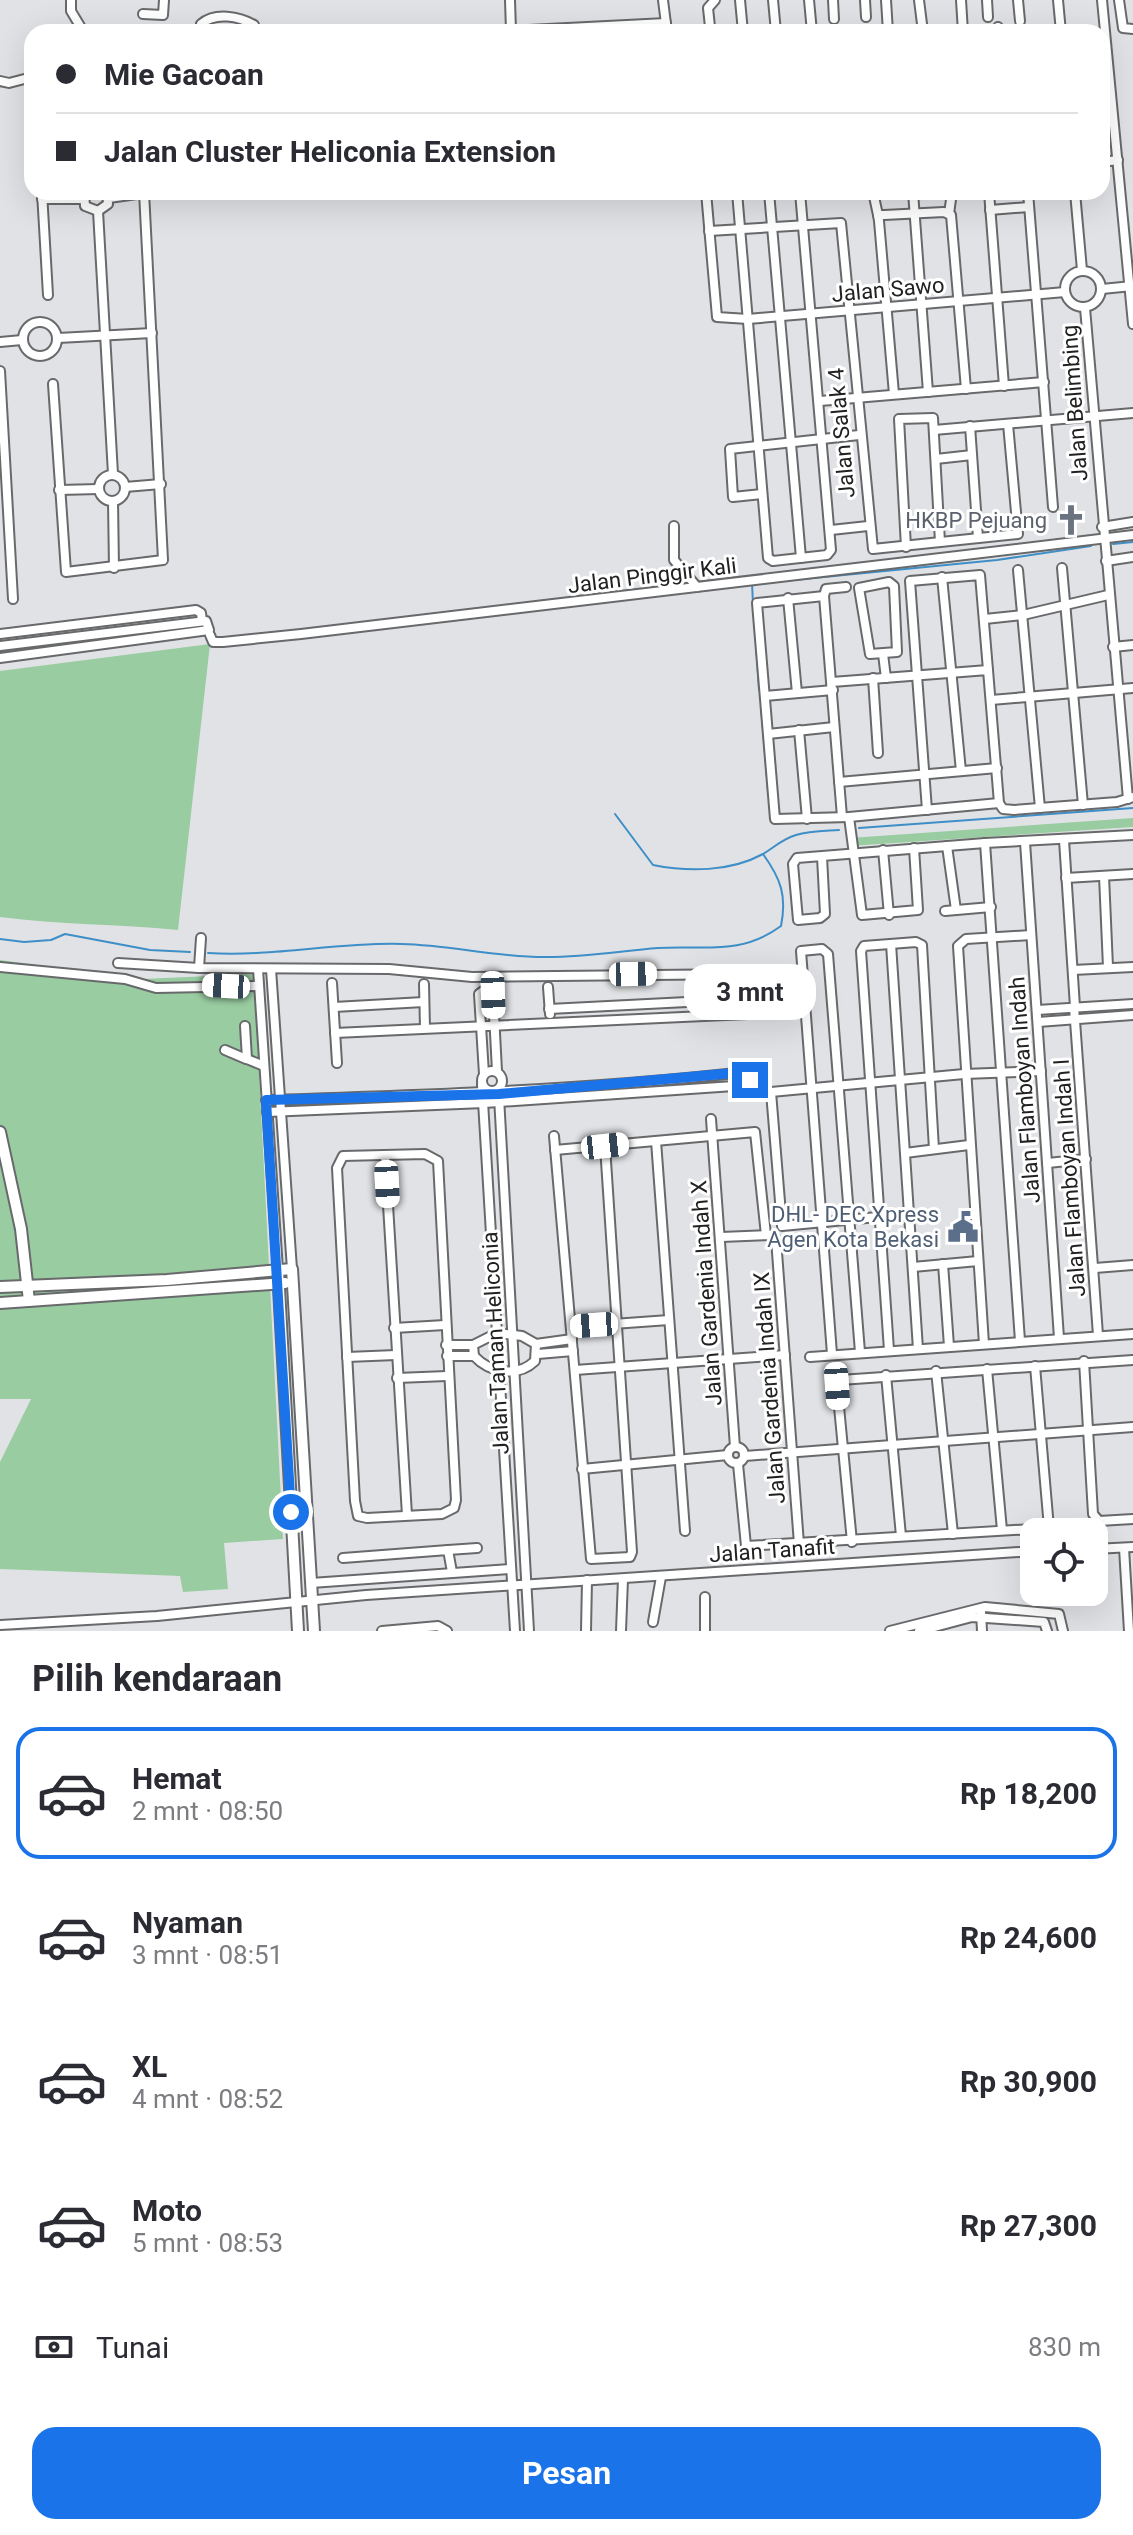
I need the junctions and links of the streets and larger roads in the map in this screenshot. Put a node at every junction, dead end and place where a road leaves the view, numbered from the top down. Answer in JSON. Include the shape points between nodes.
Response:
{"nodes":[{"id":1,"x":71,"y":0,"type":"edge"},
{"id":2,"x":164,"y":0,"type":"edge"},
{"id":3,"x":510,"y":0,"type":"edge"},
{"id":4,"x":663,"y":0,"type":"edge"},
{"id":5,"x":715,"y":0,"type":"edge"},
{"id":6,"x":740,"y":0,"type":"edge"},
{"id":7,"x":773,"y":0,"type":"edge"},
{"id":8,"x":809,"y":0,"type":"edge"},
{"id":9,"x":833,"y":0,"type":"edge"},
{"id":10,"x":865,"y":0,"type":"edge"},
{"id":11,"x":886,"y":0,"type":"edge"},
{"id":12,"x":919,"y":0,"type":"edge"},
{"id":13,"x":961,"y":0,"type":"edge"},
{"id":14,"x":987,"y":0,"type":"edge"},
{"id":15,"x":1018,"y":0,"type":"edge"},
{"id":16,"x":1058,"y":0,"type":"edge"},
{"id":17,"x":1102,"y":0,"type":"edge"},
{"id":18,"x":1119,"y":0,"type":"edge"},
{"id":19,"x":143,"y":14,"type":"dead end"},
{"id":20,"x":866,"y":17,"type":"dead end"},
{"id":21,"x":988,"y":17,"type":"dead end"},
{"id":22,"x":834,"y":19,"type":"dead end"},
{"id":23,"x":1020,"y":21,"type":"dead end"},
{"id":24,"x":79,"y":24,"type":"edge"},
{"id":25,"x":201,"y":24,"type":"edge"},
{"id":26,"x":252,"y":24,"type":"edge"},
{"id":27,"x":511,"y":24,"type":"edge"},
{"id":28,"x":666,"y":24,"type":"edge"},
{"id":29,"x":710,"y":24,"type":"edge"},
{"id":30,"x":742,"y":24,"type":"edge"},
{"id":31,"x":775,"y":24,"type":"edge"},
{"id":32,"x":811,"y":24,"type":"edge"},
{"id":33,"x":888,"y":24,"type":"edge"},
{"id":34,"x":922,"y":24,"type":"edge"},
{"id":35,"x":962,"y":24,"type":"edge"},
{"id":36,"x":1060,"y":24,"type":"edge"},
{"id":37,"x":1103,"y":24,"type":"edge"},
{"id":38,"x":1133,"y":29,"type":"edge"},
{"id":39,"x":24,"y":79,"type":"edge"},
{"id":40,"x":0,"y":81,"type":"edge"},
{"id":41,"x":1110,"y":99,"type":"edge"},
{"id":42,"x":1118,"y":160,"type":"junction"},
{"id":43,"x":1110,"y":161,"type":"edge"},
{"id":44,"x":1133,"y":198,"type":"edge"},
{"id":45,"x":42,"y":200,"type":"edge"},
{"id":46,"x":84,"y":200,"type":"edge"},
{"id":47,"x":107,"y":200,"type":"edge"},
{"id":48,"x":144,"y":200,"type":"edge"},
{"id":49,"x":707,"y":200,"type":"edge"},
{"id":50,"x":738,"y":200,"type":"edge"},
{"id":51,"x":770,"y":200,"type":"edge"},
{"id":52,"x":801,"y":200,"type":"edge"},
{"id":53,"x":875,"y":200,"type":"edge"},
{"id":54,"x":913,"y":200,"type":"edge"},
{"id":55,"x":951,"y":200,"type":"edge"},
{"id":56,"x":989,"y":200,"type":"edge"},
{"id":57,"x":1029,"y":200,"type":"edge"},
{"id":58,"x":1076,"y":200,"type":"edge"},
{"id":59,"x":1121,"y":200,"type":"junction"},
{"id":60,"x":1029,"y":207,"type":"junction"},
{"id":61,"x":990,"y":210,"type":"junction"},
{"id":62,"x":98,"y":211,"type":"junction"},
{"id":63,"x":913,"y":213,"type":"junction"},
{"id":64,"x":949,"y":214,"type":"junction"},
{"id":65,"x":878,"y":215,"type":"junction"},
{"id":66,"x":803,"y":224,"type":"junction"},
{"id":67,"x":772,"y":226,"type":"junction"},
{"id":68,"x":740,"y":229,"type":"junction"},
{"id":69,"x":709,"y":231,"type":"junction"},
{"id":70,"x":1082,"y":270,"type":"junction"},
{"id":71,"x":1131,"y":286,"type":"edge"},
{"id":72,"x":1102,"y":289,"type":"junction"},
{"id":73,"x":1065,"y":292,"type":"junction"},
{"id":74,"x":1037,"y":294,"type":"junction"},
{"id":75,"x":48,"y":295,"type":"dead end"},
{"id":76,"x":997,"y":298,"type":"junction"},
{"id":77,"x":960,"y":301,"type":"junction"},
{"id":78,"x":922,"y":304,"type":"junction"},
{"id":79,"x":884,"y":307,"type":"junction"},
{"id":80,"x":1085,"y":308,"type":"junction"},
{"id":81,"x":848,"y":310,"type":"junction"},
{"id":82,"x":812,"y":313,"type":"junction"},
{"id":83,"x":779,"y":316,"type":"junction"},
{"id":84,"x":748,"y":319,"type":"junction"},
{"id":85,"x":1133,"y":324,"type":"edge"},
{"id":86,"x":152,"y":333,"type":"junction"},
{"id":87,"x":103,"y":335,"type":"junction"},
{"id":88,"x":58,"y":338,"type":"junction"},
{"id":89,"x":22,"y":340,"type":"junction"},
{"id":90,"x":0,"y":342,"type":"edge"},
{"id":91,"x":0,"y":371,"type":"edge"},
{"id":92,"x":1044,"y":382,"type":"junction"},
{"id":93,"x":53,"y":384,"type":"dead end"},
{"id":94,"x":1004,"y":386,"type":"junction"},
{"id":95,"x":966,"y":389,"type":"junction"},
{"id":96,"x":928,"y":392,"type":"junction"},
{"id":97,"x":894,"y":394,"type":"junction"},
{"id":98,"x":855,"y":397,"type":"junction"},
{"id":99,"x":820,"y":401,"type":"junction"},
{"id":100,"x":1133,"y":413,"type":"edge"},
{"id":101,"x":1093,"y":417,"type":"junction"},
{"id":102,"x":1,"y":421,"type":"edge"},
{"id":103,"x":1047,"y":421,"type":"junction"},
{"id":104,"x":1008,"y":424,"type":"junction"},
{"id":105,"x":970,"y":426,"type":"junction"},
{"id":106,"x":934,"y":430,"type":"junction"},
{"id":107,"x":859,"y":435,"type":"junction"},
{"id":108,"x":823,"y":438,"type":"junction"},
{"id":109,"x":791,"y":442,"type":"junction"},
{"id":110,"x":759,"y":445,"type":"junction"},
{"id":111,"x":972,"y":455,"type":"junction"},
{"id":112,"x":936,"y":459,"type":"junction"},
{"id":113,"x":113,"y":474,"type":"junction"},
{"id":114,"x":161,"y":484,"type":"junction"},
{"id":115,"x":125,"y":487,"type":"junction"},
{"id":116,"x":99,"y":489,"type":"junction"},
{"id":117,"x":59,"y":490,"type":"junction"},
{"id":118,"x":4,"y":494,"type":"edge"},
{"id":119,"x":762,"y":494,"type":"junction"},
{"id":120,"x":113,"y":501,"type":"junction"},
{"id":121,"x":1053,"y":507,"type":"dead end"},
{"id":122,"x":1133,"y":522,"type":"edge"},
{"id":123,"x":674,"y":526,"type":"dead end"},
{"id":124,"x":868,"y":526,"type":"junction"},
{"id":125,"x":1102,"y":527,"type":"junction"},
{"id":126,"x":831,"y":530,"type":"junction"},
{"id":127,"x":1133,"y":535,"type":"edge"},
{"id":128,"x":978,"y":538,"type":"junction"},
{"id":129,"x":940,"y":542,"type":"junction"},
{"id":130,"x":906,"y":547,"type":"junction"},
{"id":131,"x":1104,"y":549,"type":"junction"},
{"id":132,"x":1133,"y":557,"type":"edge"},
{"id":133,"x":801,"y":558,"type":"junction"},
{"id":134,"x":114,"y":568,"type":"junction"},
{"id":135,"x":1062,"y":568,"type":"dead end"},
{"id":136,"x":1018,"y":570,"type":"dead end"},
{"id":137,"x":942,"y":577,"type":"junction"},
{"id":138,"x":12,"y":578,"type":"junction"},
{"id":139,"x":0,"y":579,"type":"edge"},
{"id":140,"x":697,"y":587,"type":"junction"},
{"id":141,"x":846,"y":587,"type":"dead end"},
{"id":142,"x":1108,"y":595,"type":"junction"},
{"id":143,"x":824,"y":596,"type":"junction"},
{"id":144,"x":788,"y":598,"type":"junction"},
{"id":145,"x":13,"y":599,"type":"dead end"},
{"id":146,"x":1066,"y":603,"type":"junction"},
{"id":147,"x":1023,"y":615,"type":"junction"},
{"id":148,"x":985,"y":619,"type":"junction"},
{"id":149,"x":202,"y":621,"type":"junction"},
{"id":150,"x":0,"y":634,"type":"edge"},
{"id":151,"x":210,"y":635,"type":"dead end"},
{"id":152,"x":1133,"y":645,"type":"edge"},
{"id":153,"x":0,"y":646,"type":"edge"},
{"id":154,"x":1113,"y":647,"type":"junction"},
{"id":155,"x":883,"y":654,"type":"junction"},
{"id":156,"x":0,"y":658,"type":"edge"},
{"id":157,"x":988,"y":670,"type":"junction"},
{"id":158,"x":951,"y":672,"type":"junction"},
{"id":159,"x":915,"y":675,"type":"junction"},
{"id":160,"x":873,"y":678,"type":"junction"},
{"id":161,"x":886,"y":678,"type":"junction"},
{"id":162,"x":833,"y":686,"type":"junction"},
{"id":163,"x":1133,"y":688,"type":"edge"},
{"id":164,"x":1118,"y":689,"type":"junction"},
{"id":165,"x":797,"y":693,"type":"junction"},
{"id":166,"x":1074,"y":693,"type":"junction"},
{"id":167,"x":765,"y":696,"type":"junction"},
{"id":168,"x":1030,"y":697,"type":"junction"},
{"id":169,"x":991,"y":700,"type":"junction"},
{"id":170,"x":834,"y":727,"type":"junction"},
{"id":171,"x":799,"y":730,"type":"junction"},
{"id":172,"x":768,"y":734,"type":"junction"},
{"id":173,"x":878,"y":753,"type":"dead end"},
{"id":174,"x":997,"y":768,"type":"junction"},
{"id":175,"x":961,"y":771,"type":"junction"},
{"id":176,"x":923,"y":774,"type":"junction"},
{"id":177,"x":839,"y":782,"type":"junction"},
{"id":178,"x":1131,"y":798,"type":"edge"},
{"id":179,"x":999,"y":803,"type":"junction"},
{"id":180,"x":1083,"y":805,"type":"junction"},
{"id":181,"x":1040,"y":808,"type":"junction"},
{"id":182,"x":927,"y":810,"type":"junction"},
{"id":183,"x":807,"y":819,"type":"junction"},
{"id":184,"x":846,"y":820,"type":"junction"},
{"id":185,"x":1133,"y":835,"type":"edge"},
{"id":186,"x":1064,"y":840,"type":"junction"},
{"id":187,"x":1025,"y":842,"type":"junction"},
{"id":188,"x":985,"y":843,"type":"junction"},
{"id":189,"x":947,"y":846,"type":"junction"},
{"id":190,"x":914,"y":848,"type":"junction"},
{"id":191,"x":883,"y":850,"type":"junction"},
{"id":192,"x":851,"y":853,"type":"junction"},
{"id":193,"x":822,"y":857,"type":"junction"},
{"id":194,"x":1133,"y":874,"type":"edge"},
{"id":195,"x":1104,"y":876,"type":"junction"},
{"id":196,"x":1066,"y":878,"type":"junction"},
{"id":197,"x":991,"y":907,"type":"junction"},
{"id":198,"x":956,"y":910,"type":"junction"},
{"id":199,"x":945,"y":911,"type":"dead end"},
{"id":200,"x":889,"y":915,"type":"junction"},
{"id":201,"x":1031,"y":935,"type":"junction"},
{"id":202,"x":994,"y":937,"type":"junction"},
{"id":203,"x":201,"y":938,"type":"dead end"},
{"id":204,"x":891,"y":944,"type":"junction"},
{"id":205,"x":118,"y":963,"type":"dead end"},
{"id":206,"x":0,"y":967,"type":"edge"},
{"id":207,"x":1108,"y":967,"type":"junction"},
{"id":208,"x":1133,"y":967,"type":"edge"},
{"id":209,"x":199,"y":968,"type":"junction"},
{"id":210,"x":258,"y":969,"type":"junction"},
{"id":211,"x":271,"y":969,"type":"junction"},
{"id":212,"x":1073,"y":970,"type":"junction"},
{"id":213,"x":749,"y":974,"type":"dead end"},
{"id":214,"x":332,"y":983,"type":"dead end"},
{"id":215,"x":424,"y":984,"type":"dead end"},
{"id":216,"x":259,"y":986,"type":"junction"},
{"id":217,"x":548,"y":987,"type":"dead end"},
{"id":218,"x":424,"y":1002,"type":"junction"},
{"id":219,"x":1133,"y":1004,"type":"edge"},
{"id":220,"x":334,"y":1007,"type":"junction"},
{"id":221,"x":1074,"y":1007,"type":"junction"},
{"id":222,"x":549,"y":1009,"type":"junction"},
{"id":223,"x":1037,"y":1010,"type":"junction"},
{"id":224,"x":1133,"y":1015,"type":"edge"},
{"id":225,"x":1075,"y":1019,"type":"junction"},
{"id":226,"x":550,"y":1022,"type":"junction"},
{"id":227,"x":1038,"y":1022,"type":"junction"},
{"id":228,"x":245,"y":1026,"type":"dead end"},
{"id":229,"x":494,"y":1026,"type":"junction"},
{"id":230,"x":481,"y":1027,"type":"junction"},
{"id":231,"x":425,"y":1028,"type":"junction"},
{"id":232,"x":335,"y":1033,"type":"junction"},
{"id":233,"x":495,"y":1048,"type":"junction"},
{"id":234,"x":483,"y":1049,"type":"junction"},
{"id":235,"x":225,"y":1050,"type":"dead end"},
{"id":236,"x":247,"y":1059,"type":"junction"},
{"id":237,"x":337,"y":1063,"type":"dead end"},
{"id":238,"x":264,"y":1066,"type":"junction"},
{"id":239,"x":497,"y":1071,"type":"junction"},
{"id":240,"x":1041,"y":1071,"type":"junction"},
{"id":241,"x":1002,"y":1072,"type":"junction"},
{"id":242,"x":484,"y":1074,"type":"junction"},
{"id":243,"x":964,"y":1074,"type":"junction"},
{"id":244,"x":930,"y":1077,"type":"junction"},
{"id":245,"x":901,"y":1079,"type":"junction"},
{"id":246,"x":868,"y":1081,"type":"junction"},
{"id":247,"x":839,"y":1084,"type":"junction"},
{"id":248,"x":809,"y":1086,"type":"junction"},
{"id":249,"x":483,"y":1094,"type":"junction"},
{"id":250,"x":499,"y":1095,"type":"junction"},
{"id":251,"x":280,"y":1099,"type":"junction"},
{"id":252,"x":266,"y":1100,"type":"junction"},
{"id":253,"x":267,"y":1112,"type":"junction"},
{"id":254,"x":281,"y":1112,"type":"junction"},
{"id":255,"x":711,"y":1119,"type":"dead end"},
{"id":256,"x":0,"y":1132,"type":"edge"},
{"id":257,"x":554,"y":1136,"type":"dead end"},
{"id":258,"x":712,"y":1136,"type":"junction"},
{"id":259,"x":656,"y":1141,"type":"junction"},
{"id":260,"x":969,"y":1145,"type":"junction"},
{"id":261,"x":605,"y":1146,"type":"junction"},
{"id":262,"x":934,"y":1149,"type":"junction"},
{"id":263,"x":555,"y":1150,"type":"junction"},
{"id":264,"x":905,"y":1153,"type":"junction"},
{"id":265,"x":385,"y":1156,"type":"junction"},
{"id":266,"x":1086,"y":1159,"type":"junction"},
{"id":267,"x":1048,"y":1163,"type":"junction"},
{"id":268,"x":909,"y":1214,"type":"junction"},
{"id":269,"x":878,"y":1216,"type":"junction"},
{"id":270,"x":849,"y":1218,"type":"junction"},
{"id":271,"x":821,"y":1222,"type":"junction"},
{"id":272,"x":766,"y":1235,"type":"junction"},
{"id":273,"x":721,"y":1237,"type":"junction"},
{"id":274,"x":978,"y":1261,"type":"junction"},
{"id":275,"x":943,"y":1264,"type":"junction"},
{"id":276,"x":1133,"y":1265,"type":"edge"},
{"id":277,"x":913,"y":1267,"type":"junction"},
{"id":278,"x":1095,"y":1268,"type":"junction"},
{"id":279,"x":292,"y":1269,"type":"junction"},
{"id":280,"x":278,"y":1270,"type":"junction"},
{"id":281,"x":293,"y":1282,"type":"junction"},
{"id":282,"x":279,"y":1283,"type":"junction"},
{"id":283,"x":28,"y":1286,"type":"junction"},
{"id":284,"x":0,"y":1287,"type":"edge"},
{"id":285,"x":29,"y":1301,"type":"junction"},
{"id":286,"x":0,"y":1303,"type":"edge"},
{"id":287,"x":669,"y":1320,"type":"junction"},
{"id":288,"x":618,"y":1323,"type":"junction"},
{"id":289,"x":445,"y":1325,"type":"junction"},
{"id":290,"x":571,"y":1327,"type":"junction"},
{"id":291,"x":394,"y":1328,"type":"junction"},
{"id":292,"x":497,"y":1333,"type":"junction"},
{"id":293,"x":512,"y":1333,"type":"junction"},
{"id":294,"x":1133,"y":1334,"type":"edge"},
{"id":295,"x":1098,"y":1335,"type":"junction"},
{"id":296,"x":1059,"y":1336,"type":"junction"},
{"id":297,"x":572,"y":1339,"type":"junction"},
{"id":298,"x":1020,"y":1341,"type":"junction"},
{"id":299,"x":536,"y":1344,"type":"junction"},
{"id":300,"x":984,"y":1344,"type":"junction"},
{"id":301,"x":446,"y":1345,"type":"junction"},
{"id":302,"x":473,"y":1345,"type":"junction"},
{"id":303,"x":949,"y":1346,"type":"junction"},
{"id":304,"x":918,"y":1349,"type":"junction"},
{"id":305,"x":889,"y":1350,"type":"junction"},
{"id":306,"x":573,"y":1351,"type":"junction"},
{"id":307,"x":860,"y":1352,"type":"junction"},
{"id":308,"x":538,"y":1354,"type":"junction"},
{"id":309,"x":832,"y":1354,"type":"junction"},
{"id":310,"x":396,"y":1355,"type":"junction"},
{"id":311,"x":785,"y":1355,"type":"junction"},
{"id":312,"x":447,"y":1356,"type":"junction"},
{"id":313,"x":474,"y":1356,"type":"junction"},
{"id":314,"x":347,"y":1357,"type":"junction"},
{"id":315,"x":810,"y":1357,"type":"dead end"},
{"id":316,"x":729,"y":1359,"type":"junction"},
{"id":317,"x":1132,"y":1359,"type":"edge"},
{"id":318,"x":1084,"y":1361,"type":"junction"},
{"id":319,"x":672,"y":1363,"type":"junction"},
{"id":320,"x":1035,"y":1366,"type":"junction"},
{"id":321,"x":621,"y":1367,"type":"junction"},
{"id":322,"x":987,"y":1369,"type":"junction"},
{"id":323,"x":575,"y":1370,"type":"junction"},
{"id":324,"x":499,"y":1371,"type":"junction"},
{"id":325,"x":513,"y":1371,"type":"junction"},
{"id":326,"x":936,"y":1371,"type":"junction"},
{"id":327,"x":886,"y":1375,"type":"junction"},
{"id":328,"x":447,"y":1376,"type":"junction"},
{"id":329,"x":397,"y":1378,"type":"junction"},
{"id":330,"x":1133,"y":1427,"type":"edge"},
{"id":331,"x":1090,"y":1431,"type":"junction"},
{"id":332,"x":1043,"y":1434,"type":"junction"},
{"id":333,"x":994,"y":1437,"type":"junction"},
{"id":334,"x":943,"y":1441,"type":"junction"},
{"id":335,"x":893,"y":1445,"type":"junction"},
{"id":336,"x":735,"y":1447,"type":"junction"},
{"id":337,"x":841,"y":1448,"type":"junction"},
{"id":338,"x":791,"y":1452,"type":"junction"},
{"id":339,"x":728,"y":1455,"type":"junction"},
{"id":340,"x":745,"y":1456,"type":"junction"},
{"id":341,"x":679,"y":1460,"type":"junction"},
{"id":342,"x":627,"y":1464,"type":"junction"},
{"id":343,"x":738,"y":1464,"type":"junction"},
{"id":344,"x":582,"y":1469,"type":"junction"},
{"id":345,"x":407,"y":1515,"type":"junction"},
{"id":346,"x":1133,"y":1519,"type":"edge"},
{"id":347,"x":1002,"y":1530,"type":"junction"},
{"id":348,"x":685,"y":1531,"type":"dead end"},
{"id":349,"x":953,"y":1534,"type":"junction"},
{"id":350,"x":901,"y":1536,"type":"junction"},
{"id":351,"x":852,"y":1542,"type":"junction"},
{"id":352,"x":799,"y":1544,"type":"junction"},
{"id":353,"x":477,"y":1548,"type":"dead end"},
{"id":354,"x":1128,"y":1548,"type":"edge"},
{"id":355,"x":1108,"y":1549,"type":"edge"},
{"id":356,"x":448,"y":1550,"type":"junction"},
{"id":357,"x":1020,"y":1552,"type":"edge"},
{"id":358,"x":343,"y":1558,"type":"dead end"},
{"id":359,"x":511,"y":1569,"type":"junction"},
{"id":360,"x":452,"y":1572,"type":"junction"},
{"id":361,"x":661,"y":1577,"type":"junction"},
{"id":362,"x":623,"y":1579,"type":"junction"},
{"id":363,"x":587,"y":1580,"type":"junction"},
{"id":364,"x":311,"y":1583,"type":"junction"},
{"id":365,"x":1129,"y":1584,"type":"edge"},
{"id":366,"x":526,"y":1585,"type":"junction"},
{"id":367,"x":513,"y":1587,"type":"junction"},
{"id":368,"x":705,"y":1597,"type":"dead end"},
{"id":369,"x":312,"y":1600,"type":"junction"},
{"id":370,"x":296,"y":1602,"type":"junction"},
{"id":371,"x":981,"y":1612,"type":"junction"},
{"id":372,"x":964,"y":1615,"type":"junction"},
{"id":373,"x":1061,"y":1616,"type":"junction"},
{"id":374,"x":653,"y":1622,"type":"dead end"},
{"id":375,"x":0,"y":1625,"type":"edge"},
{"id":376,"x":1046,"y":1627,"type":"edge"},
{"id":377,"x":298,"y":1631,"type":"edge"},
{"id":378,"x":314,"y":1631,"type":"edge"},
{"id":379,"x":382,"y":1631,"type":"edge"},
{"id":380,"x":447,"y":1631,"type":"edge"},
{"id":381,"x":515,"y":1631,"type":"edge"},
{"id":382,"x":529,"y":1631,"type":"edge"},
{"id":383,"x":586,"y":1631,"type":"edge"},
{"id":384,"x":621,"y":1631,"type":"edge"},
{"id":385,"x":705,"y":1631,"type":"edge"},
{"id":386,"x":890,"y":1631,"type":"edge"},
{"id":387,"x":919,"y":1631,"type":"edge"},
{"id":388,"x":965,"y":1631,"type":"edge"},
{"id":389,"x":982,"y":1631,"type":"edge"},
{"id":390,"x":1063,"y":1631,"type":"edge"},
{"id":391,"x":1129,"y":1631,"type":"edge"}],
"edges":[{"from":1,"to":24,"type":"street"},
{"from":2,"to":19,"type":"street","via":[[163,15]]},
{"from":3,"to":27,"type":"street"},
{"from":4,"to":28,"type":"street"},
{"from":5,"to":29,"type":"street","via":[[708,8]]},
{"from":6,"to":30,"type":"street"},
{"from":7,"to":31,"type":"street"},
{"from":8,"to":32,"type":"street"},
{"from":9,"to":22,"type":"street"},
{"from":10,"to":20,"type":"street"},
{"from":11,"to":33,"type":"street"},
{"from":12,"to":34,"type":"street"},
{"from":13,"to":35,"type":"street"},
{"from":14,"to":21,"type":"street"},
{"from":15,"to":23,"type":"street"},
{"from":16,"to":36,"type":"street"},
{"from":17,"to":37,"type":"street"},
{"from":18,"to":38,"type":"street","via":[[1123,28]]},
{"from":25,"to":26,"type":"street","via":[[213,17]]},
{"from":39,"to":40,"type":"street"},
{"from":41,"to":42,"type":"street"},
{"from":42,"to":43,"type":"street"},
{"from":42,"to":59,"type":"street"},
{"from":44,"to":59,"type":"street"},
{"from":45,"to":75,"type":"street"},
{"from":46,"to":62,"type":"street","via":[[85,206]]},
{"from":47,"to":62,"type":"street"},
{"from":48,"to":86,"type":"street"},
{"from":49,"to":69,"type":"street"},
{"from":50,"to":68,"type":"street"},
{"from":51,"to":67,"type":"street"},
{"from":52,"to":66,"type":"street"},
{"from":53,"to":65,"type":"street"},
{"from":54,"to":63,"type":"street"},
{"from":55,"to":64,"type":"street"},
{"from":56,"to":61,"type":"street"},
{"from":57,"to":60,"type":"street"},
{"from":58,"to":70,"type":"street"},
{"from":59,"to":71,"type":"street"},
{"from":60,"to":61,"type":"street"},
{"from":60,"to":74,"type":"street"},
{"from":61,"to":76,"type":"street"},
{"from":62,"to":87,"type":"street"},
{"from":63,"to":64,"type":"street"},
{"from":63,"to":65,"type":"street"},
{"from":63,"to":78,"type":"street"},
{"from":64,"to":77,"type":"street"},
{"from":65,"to":79,"type":"street"},
{"from":66,"to":67,"type":"street"},
{"from":66,"to":81,"type":"street","name":"Jalan Salak 4","via":[[841,223]]},
{"from":66,"to":82,"type":"street"},
{"from":67,"to":68,"type":"street"},
{"from":67,"to":83,"type":"street"},
{"from":68,"to":69,"type":"street"},
{"from":68,"to":84,"type":"street"},
{"from":69,"to":84,"type":"street","name":"Jalan Sawo","via":[[715,314]]},
{"from":70,"to":72,"type":"street","via":[[1097,277]]},
{"from":70,"to":73,"type":"street","via":[[1067,280]]},
{"from":71,"to":72,"type":"street"},
{"from":71,"to":85,"type":"street"},
{"from":72,"to":80,"type":"street"},
{"from":73,"to":74,"type":"street","name":"Jalan Sawo"},
{"from":73,"to":80,"type":"street","via":[[1072,304]]},
{"from":74,"to":76,"type":"street","name":"Jalan Sawo"},
{"from":74,"to":92,"type":"street"},
{"from":76,"to":77,"type":"street","name":"Jalan Sawo"},
{"from":76,"to":94,"type":"street"},
{"from":77,"to":78,"type":"street","name":"Jalan Sawo"},
{"from":77,"to":95,"type":"street"},
{"from":78,"to":79,"type":"street","name":"Jalan Sawo"},
{"from":78,"to":96,"type":"street"},
{"from":79,"to":81,"type":"street","name":"Jalan Sawo"},
{"from":79,"to":97,"type":"street"},
{"from":80,"to":101,"type":"street","name":"Jalan Belimbing"},
{"from":81,"to":82,"type":"street","name":"Jalan Sawo"},
{"from":81,"to":98,"type":"street","name":"Jalan Salak 4"},
{"from":82,"to":83,"type":"street","name":"Jalan Sawo"},
{"from":82,"to":99,"type":"street"},
{"from":83,"to":84,"type":"street","name":"Jalan Sawo"},
{"from":83,"to":109,"type":"street"},
{"from":84,"to":110,"type":"street"},
{"from":86,"to":87,"type":"street"},
{"from":86,"to":114,"type":"street"},
{"from":87,"to":88,"type":"street"},
{"from":87,"to":113,"type":"street"},
{"from":88,"to":89,"type":"street","via":[[56,347],[42,357],[26,349]]},
{"from":88,"to":89,"type":"street","via":[[55,329],[39,321],[30,324]]},
{"from":89,"to":90,"type":"street"},
{"from":91,"to":102,"type":"street"},
{"from":92,"to":94,"type":"street"},
{"from":92,"to":103,"type":"street"},
{"from":93,"to":117,"type":"street"},
{"from":94,"to":95,"type":"street"},
{"from":95,"to":96,"type":"street"},
{"from":96,"to":97,"type":"street"},
{"from":97,"to":98,"type":"street"},
{"from":98,"to":99,"type":"street"},
{"from":98,"to":107,"type":"street","name":"Jalan Salak 4"},
{"from":99,"to":108,"type":"street"},
{"from":100,"to":101,"type":"street"},
{"from":101,"to":103,"type":"street"},
{"from":101,"to":125,"type":"street","name":"Jalan Belimbing"},
{"from":102,"to":118,"type":"street"},
{"from":103,"to":104,"type":"street"},
{"from":103,"to":121,"type":"street"},
{"from":104,"to":105,"type":"street"},
{"from":104,"to":128,"type":"street","via":[[1018,534]]},
{"from":105,"to":106,"type":"street"},
{"from":105,"to":111,"type":"street"},
{"from":106,"to":112,"type":"street"},
{"from":106,"to":130,"type":"street","via":[[931,417],[897,421]]},
{"from":107,"to":108,"type":"street"},
{"from":107,"to":124,"type":"street","name":"Jalan Salak 4"},
{"from":108,"to":109,"type":"street"},
{"from":108,"to":126,"type":"street"},
{"from":109,"to":110,"type":"street"},
{"from":109,"to":133,"type":"street"},
{"from":110,"to":119,"type":"street"},
{"from":110,"to":119,"type":"street","via":[[730,449],[732,495]]},
{"from":111,"to":112,"type":"street"},
{"from":111,"to":128,"type":"street"},
{"from":112,"to":129,"type":"street"},
{"from":113,"to":115,"type":"street"},
{"from":113,"to":116,"type":"street"},
{"from":114,"to":115,"type":"street"},
{"from":114,"to":134,"type":"street","via":[[163,560]]},
{"from":115,"to":120,"type":"street"},
{"from":116,"to":117,"type":"street"},
{"from":116,"to":120,"type":"street"},
{"from":117,"to":134,"type":"street","via":[[66,572]]},
{"from":118,"to":138,"type":"street"},
{"from":119,"to":133,"type":"street","via":[[768,558]]},
{"from":120,"to":134,"type":"street"},
{"from":122,"to":125,"type":"street"},
{"from":123,"to":140,"type":"street","via":[[674,560]]},
{"from":124,"to":126,"type":"street"},
{"from":124,"to":130,"type":"street","name":"Jalan Salak 4","via":[[874,550]]},
{"from":125,"to":131,"type":"street","name":"Jalan Belimbing"},
{"from":126,"to":133,"type":"street","via":[[829,554]]},
{"from":127,"to":131,"type":"street"},
{"from":128,"to":129,"type":"street"},
{"from":129,"to":130,"type":"street"},
{"from":131,"to":132,"type":"street"},
{"from":131,"to":140,"type":"street","name":"Jalan Pinggir Kali"},
{"from":131,"to":142,"type":"street","name":"Jalan Belimbing"},
{"from":135,"to":146,"type":"street"},
{"from":136,"to":147,"type":"street"},
{"from":137,"to":148,"type":"street","via":[[980,575]]},
{"from":137,"to":158,"type":"street"},
{"from":137,"to":159,"type":"street","via":[[908,584]]},
{"from":138,"to":139,"type":"street"},
{"from":138,"to":145,"type":"street"},
{"from":140,"to":151,"type":"street","name":"Jalan Pinggir Kali","via":[[223,642],[213,642]]},
{"from":141,"to":143,"type":"street","via":[[826,589]]},
{"from":142,"to":146,"type":"street"},
{"from":142,"to":154,"type":"street","name":"Jalan Belimbing"},
{"from":143,"to":144,"type":"street"},
{"from":143,"to":162,"type":"street"},
{"from":144,"to":165,"type":"street"},
{"from":144,"to":167,"type":"street","via":[[757,603]]},
{"from":146,"to":147,"type":"street"},
{"from":146,"to":166,"type":"street"},
{"from":147,"to":148,"type":"street"},
{"from":147,"to":168,"type":"street"},
{"from":148,"to":157,"type":"street"},
{"from":149,"to":150,"type":"street","via":[[196,610]]},
{"from":149,"to":153,"type":"street"},
{"from":149,"to":156,"type":"street","via":[[208,622],[209,630]]},
{"from":152,"to":154,"type":"street"},
{"from":154,"to":164,"type":"street","name":"Jalan Belimbing"},
{"from":155,"to":155,"type":"street","via":[[897,652],[890,582],[859,588],[869,653]]},
{"from":155,"to":161,"type":"street"},
{"from":157,"to":158,"type":"street"},
{"from":157,"to":169,"type":"street"},
{"from":158,"to":159,"type":"street"},
{"from":158,"to":175,"type":"street"},
{"from":159,"to":161,"type":"street"},
{"from":159,"to":176,"type":"street"},
{"from":160,"to":161,"type":"street"},
{"from":160,"to":162,"type":"street"},
{"from":160,"to":173,"type":"street"},
{"from":162,"to":165,"type":"street"},
{"from":162,"to":170,"type":"street"},
{"from":163,"to":164,"type":"street"},
{"from":164,"to":166,"type":"street"},
{"from":164,"to":178,"type":"street","name":"Jalan Belimbing"},
{"from":165,"to":167,"type":"street"},
{"from":166,"to":168,"type":"street"},
{"from":166,"to":180,"type":"street"},
{"from":167,"to":172,"type":"street"},
{"from":168,"to":169,"type":"street"},
{"from":168,"to":181,"type":"street"},
{"from":169,"to":174,"type":"street"},
{"from":170,"to":171,"type":"street"},
{"from":170,"to":177,"type":"street"},
{"from":171,"to":172,"type":"street"},
{"from":171,"to":183,"type":"street"},
{"from":172,"to":183,"type":"street","via":[[775,819]]},
{"from":174,"to":175,"type":"street"},
{"from":174,"to":179,"type":"street"},
{"from":175,"to":176,"type":"street"},
{"from":176,"to":177,"type":"street"},
{"from":176,"to":182,"type":"street"},
{"from":177,"to":184,"type":"street"},
{"from":178,"to":180,"type":"street"},
{"from":179,"to":181,"type":"street","via":[[1003,809]]},
{"from":179,"to":182,"type":"street"},
{"from":180,"to":181,"type":"street"},
{"from":182,"to":184,"type":"street"},
{"from":183,"to":184,"type":"street"},
{"from":184,"to":192,"type":"street"},
{"from":185,"to":186,"type":"street"},
{"from":186,"to":187,"type":"street"},
{"from":186,"to":196,"type":"street","name":"Jalan Flamboyan Indah I"},
{"from":187,"to":188,"type":"street"},
{"from":187,"to":201,"type":"street","name":"Jalan Flamboyan Indah"},
{"from":188,"to":189,"type":"street"},
{"from":188,"to":197,"type":"street"},
{"from":189,"to":190,"type":"street"},
{"from":189,"to":198,"type":"street"},
{"from":190,"to":191,"type":"street"},
{"from":190,"to":200,"type":"street","via":[[917,911]]},
{"from":191,"to":192,"type":"street"},
{"from":191,"to":200,"type":"street"},
{"from":192,"to":193,"type":"street"},
{"from":192,"to":200,"type":"street","via":[[859,910],[864,916]]},
{"from":193,"to":193,"type":"street","via":[[793,861],[798,920],[825,914]]},
{"from":194,"to":195,"type":"street"},
{"from":195,"to":196,"type":"street"},
{"from":195,"to":207,"type":"street"},
{"from":196,"to":212,"type":"street","name":"Jalan Flamboyan Indah I"},
{"from":197,"to":198,"type":"street"},
{"from":197,"to":202,"type":"street"},
{"from":198,"to":199,"type":"street"},
{"from":201,"to":202,"type":"street"},
{"from":201,"to":223,"type":"street","name":"Jalan Flamboyan Indah"},
{"from":202,"to":241,"type":"street"},
{"from":202,"to":243,"type":"street","via":[[962,940],[958,946]]},
{"from":203,"to":209,"type":"street"},
{"from":204,"to":244,"type":"street","via":[[916,942],[923,948]]},
{"from":204,"to":245,"type":"street"},
{"from":204,"to":246,"type":"street","via":[[864,946],[861,951]]},
{"from":205,"to":209,"type":"street"},
{"from":206,"to":216,"type":"street","via":[[125,979],[156,988]]},
{"from":207,"to":208,"type":"street"},
{"from":207,"to":212,"type":"street"},
{"from":209,"to":210,"type":"street"},
{"from":210,"to":211,"type":"street"},
{"from":210,"to":216,"type":"street"},
{"from":211,"to":213,"type":"street","via":[[370,968],[472,977]]},
{"from":211,"to":251,"type":"street"},
{"from":212,"to":221,"type":"street","name":"Jalan Flamboyan Indah I"},
{"from":214,"to":220,"type":"street"},
{"from":215,"to":218,"type":"street"},
{"from":216,"to":238,"type":"street"},
{"from":217,"to":222,"type":"street"},
{"from":218,"to":220,"type":"street"},
{"from":218,"to":231,"type":"street"},
{"from":219,"to":221,"type":"street"},
{"from":220,"to":232,"type":"street"},
{"from":221,"to":223,"type":"street"},
{"from":221,"to":225,"type":"street","name":"Jalan Flamboyan Indah I"},
{"from":222,"to":226,"type":"street"},
{"from":222,"to":226,"type":"street","via":[[746,999],[751,1010]]},
{"from":223,"to":227,"type":"street","name":"Jalan Flamboyan Indah"},
{"from":224,"to":225,"type":"street"},
{"from":225,"to":227,"type":"street"},
{"from":225,"to":266,"type":"street","name":"Jalan Flamboyan Indah I"},
{"from":226,"to":229,"type":"street"},
{"from":227,"to":240,"type":"street","name":"Jalan Flamboyan Indah"},
{"from":228,"to":236,"type":"street"},
{"from":229,"to":230,"type":"street"},
{"from":229,"to":230,"type":"street","name":"Jalan Taman Heliconia","via":[[493,995],[486,989],[479,994]]},
{"from":229,"to":233,"type":"street","name":"Jalan Taman Heliconia"},
{"from":230,"to":231,"type":"street"},
{"from":230,"to":234,"type":"street","name":"Jalan Taman Heliconia"},
{"from":231,"to":232,"type":"street"},
{"from":232,"to":237,"type":"street"},
{"from":233,"to":234,"type":"street"},
{"from":233,"to":239,"type":"street","name":"Jalan Taman Heliconia"},
{"from":234,"to":242,"type":"street","name":"Jalan Taman Heliconia"},
{"from":235,"to":236,"type":"street"},
{"from":236,"to":238,"type":"street"},
{"from":238,"to":252,"type":"street"},
{"from":239,"to":242,"type":"street"},
{"from":239,"to":250,"type":"street","name":"Jalan Taman Heliconia","via":[[502,1079]]},
{"from":240,"to":241,"type":"street"},
{"from":240,"to":267,"type":"street","name":"Jalan Flamboyan Indah"},
{"from":241,"to":243,"type":"street"},
{"from":241,"to":298,"type":"street"},
{"from":242,"to":249,"type":"street","name":"Jalan Taman Heliconia"},
{"from":243,"to":244,"type":"street"},
{"from":243,"to":260,"type":"street"},
{"from":244,"to":245,"type":"street"},
{"from":244,"to":262,"type":"street"},
{"from":245,"to":246,"type":"street"},
{"from":245,"to":264,"type":"street"},
{"from":246,"to":247,"type":"street"},
{"from":246,"to":269,"type":"street"},
{"from":247,"to":248,"type":"street"},
{"from":247,"to":248,"type":"street","via":[[828,951],[801,951]]},
{"from":247,"to":270,"type":"street"},
{"from":248,"to":271,"type":"street"},
{"from":248,"to":271,"type":"street","via":[[770,1093],[778,1203],[782,1226]]},
{"from":249,"to":250,"type":"street"},
{"from":249,"to":250,"type":"street","via":[[487,1090]]},
{"from":249,"to":251,"type":"street"},
{"from":249,"to":254,"type":"street"},
{"from":249,"to":292,"type":"street","name":"Jalan Taman Heliconia"},
{"from":250,"to":250,"type":"street","via":[[567,1085],[751,1075],[749,1082],[734,1086]]},
{"from":250,"to":293,"type":"street","name":"Jalan Taman Heliconia"},
{"from":251,"to":252,"type":"street"},
{"from":251,"to":254,"type":"street"},
{"from":252,"to":253,"type":"street"},
{"from":253,"to":254,"type":"street"},
{"from":253,"to":280,"type":"street"},
{"from":254,"to":279,"type":"street"},
{"from":255,"to":258,"type":"street","name":"Jalan Gardenia Indah X"},
{"from":256,"to":283,"type":"street"},
{"from":257,"to":263,"type":"street"},
{"from":258,"to":259,"type":"street"},
{"from":258,"to":272,"type":"street","via":[[757,1134]]},
{"from":258,"to":273,"type":"street","name":"Jalan Gardenia Indah X"},
{"from":259,"to":261,"type":"street"},
{"from":259,"to":287,"type":"street"},
{"from":260,"to":262,"type":"street"},
{"from":260,"to":274,"type":"street"},
{"from":261,"to":263,"type":"street"},
{"from":261,"to":288,"type":"street"},
{"from":262,"to":264,"type":"street"},
{"from":263,"to":290,"type":"street"},
{"from":264,"to":268,"type":"street"},
{"from":265,"to":289,"type":"street","via":[[425,1154],[438,1161]]},
{"from":265,"to":291,"type":"street"},
{"from":265,"to":314,"type":"street","via":[[343,1156],[337,1168]]},
{"from":266,"to":267,"type":"street"},
{"from":266,"to":278,"type":"street","name":"Jalan Flamboyan Indah I"},
{"from":267,"to":296,"type":"street","name":"Jalan Flamboyan Indah"},
{"from":268,"to":269,"type":"street"},
{"from":268,"to":277,"type":"street"},
{"from":269,"to":270,"type":"street"},
{"from":269,"to":305,"type":"street"},
{"from":270,"to":271,"type":"street"},
{"from":270,"to":307,"type":"street"},
{"from":271,"to":309,"type":"street"},
{"from":272,"to":273,"type":"street"},
{"from":272,"to":311,"type":"street","name":"Jalan Gardenia Indah IX","via":[[777,1242]]},
{"from":273,"to":316,"type":"street","name":"Jalan Gardenia Indah X"},
{"from":274,"to":275,"type":"street"},
{"from":274,"to":300,"type":"street"},
{"from":275,"to":277,"type":"street"},
{"from":275,"to":303,"type":"street"},
{"from":276,"to":278,"type":"street"},
{"from":277,"to":304,"type":"street"},
{"from":278,"to":295,"type":"street","name":"Jalan Flamboyan Indah I"},
{"from":279,"to":280,"type":"street"},
{"from":279,"to":281,"type":"street"},
{"from":280,"to":282,"type":"street"},
{"from":280,"to":283,"type":"street"},
{"from":281,"to":282,"type":"street"},
{"from":281,"to":364,"type":"street"},
{"from":282,"to":285,"type":"street"},
{"from":282,"to":370,"type":"street"},
{"from":283,"to":284,"type":"street"},
{"from":283,"to":285,"type":"street"},
{"from":285,"to":286,"type":"street"},
{"from":287,"to":288,"type":"street"},
{"from":287,"to":319,"type":"street"},
{"from":288,"to":290,"type":"street"},
{"from":288,"to":321,"type":"street"},
{"from":289,"to":291,"type":"street"},
{"from":289,"to":301,"type":"street"},
{"from":290,"to":297,"type":"street"},
{"from":291,"to":310,"type":"street"},
{"from":292,"to":293,"type":"street"},
{"from":292,"to":302,"type":"street"},
{"from":292,"to":324,"type":"street","name":"Jalan Taman Heliconia"},
{"from":293,"to":299,"type":"street"},
{"from":293,"to":325,"type":"street","name":"Jalan Taman Heliconia"},
{"from":294,"to":295,"type":"street"},
{"from":295,"to":296,"type":"street"},
{"from":296,"to":298,"type":"street"},
{"from":297,"to":299,"type":"street"},
{"from":297,"to":306,"type":"street"},
{"from":298,"to":300,"type":"street"},
{"from":299,"to":308,"type":"street"},
{"from":300,"to":303,"type":"street"},
{"from":301,"to":302,"type":"street"},
{"from":301,"to":312,"type":"street"},
{"from":302,"to":313,"type":"street"},
{"from":303,"to":304,"type":"street"},
{"from":304,"to":305,"type":"street"},
{"from":305,"to":307,"type":"street"},
{"from":306,"to":308,"type":"street"},
{"from":306,"to":323,"type":"street"},
{"from":307,"to":309,"type":"street"},
{"from":308,"to":325,"type":"street","via":[[531,1364]]},
{"from":309,"to":315,"type":"street"},
{"from":310,"to":314,"type":"street"},
{"from":310,"to":329,"type":"street"},
{"from":311,"to":316,"type":"street"},
{"from":311,"to":338,"type":"street","name":"Jalan Gardenia Indah IX"},
{"from":312,"to":313,"type":"street"},
{"from":312,"to":328,"type":"street"},
{"from":313,"to":324,"type":"street"},
{"from":314,"to":345,"type":"street","via":[[357,1514]]},
{"from":316,"to":319,"type":"street"},
{"from":316,"to":336,"type":"street","name":"Jalan Gardenia Indah X"},
{"from":317,"to":318,"type":"street"},
{"from":318,"to":320,"type":"street"},
{"from":318,"to":331,"type":"street"},
{"from":319,"to":321,"type":"street"},
{"from":319,"to":341,"type":"street"},
{"from":320,"to":322,"type":"street"},
{"from":320,"to":332,"type":"street"},
{"from":321,"to":323,"type":"street"},
{"from":321,"to":342,"type":"street"},
{"from":322,"to":326,"type":"street"},
{"from":322,"to":333,"type":"street"},
{"from":323,"to":344,"type":"street"},
{"from":324,"to":325,"type":"street"},
{"from":324,"to":359,"type":"street","name":"Jalan Taman Heliconia"},
{"from":325,"to":366,"type":"street","name":"Jalan Taman Heliconia"},
{"from":326,"to":327,"type":"street"},
{"from":326,"to":334,"type":"street"},
{"from":327,"to":335,"type":"street"},
{"from":327,"to":337,"type":"street","via":[[840,1380]]},
{"from":328,"to":329,"type":"street"},
{"from":328,"to":345,"type":"street","via":[[454,1508],[442,1514]]},
{"from":329,"to":345,"type":"street"},
{"from":330,"to":331,"type":"street"},
{"from":331,"to":332,"type":"street"},
{"from":331,"to":346,"type":"street","via":[[1094,1519]]},
{"from":332,"to":333,"type":"street"},
{"from":332,"to":347,"type":"street","via":[[1049,1528]]},
{"from":333,"to":334,"type":"street"},
{"from":333,"to":347,"type":"street"},
{"from":334,"to":335,"type":"street"},
{"from":334,"to":349,"type":"street"},
{"from":335,"to":337,"type":"street"},
{"from":335,"to":350,"type":"street"},
{"from":336,"to":339,"type":"street"},
{"from":336,"to":340,"type":"street"},
{"from":337,"to":338,"type":"street"},
{"from":337,"to":351,"type":"street"},
{"from":338,"to":340,"type":"street"},
{"from":338,"to":352,"type":"street","name":"Jalan Gardenia Indah IX"},
{"from":339,"to":341,"type":"street"},
{"from":339,"to":343,"type":"street"},
{"from":340,"to":343,"type":"street"},
{"from":341,"to":342,"type":"street"},
{"from":341,"to":348,"type":"street"},
{"from":342,"to":344,"type":"street"},
{"from":342,"to":344,"type":"street","via":[[631,1556],[588,1557]]},
{"from":343,"to":352,"type":"street","via":[[744,1545]]},
{"from":347,"to":349,"type":"street"},
{"from":349,"to":350,"type":"street"},
{"from":350,"to":351,"type":"street"},
{"from":351,"to":352,"type":"street"},
{"from":353,"to":356,"type":"street"},
{"from":354,"to":355,"type":"street"},
{"from":354,"to":365,"type":"street"},
{"from":356,"to":358,"type":"street"},
{"from":356,"to":360,"type":"street"},
{"from":357,"to":361,"type":"street","name":"Jalan Tanafit"},
{"from":359,"to":360,"type":"street"},
{"from":359,"to":367,"type":"street","name":"Jalan Taman Heliconia"},
{"from":360,"to":364,"type":"street"},
{"from":361,"to":362,"type":"street","name":"Jalan Tanafit"},
{"from":361,"to":374,"type":"street"},
{"from":362,"to":363,"type":"street","name":"Jalan Tanafit"},
{"from":362,"to":384,"type":"street"},
{"from":363,"to":366,"type":"street","name":"Jalan Tanafit"},
{"from":363,"to":383,"type":"street"},
{"from":364,"to":369,"type":"street"},
{"from":365,"to":391,"type":"street"},
{"from":366,"to":367,"type":"street","name":"Jalan Tanafit"},
{"from":366,"to":382,"type":"street","name":"Jalan Taman Heliconia"},
{"from":367,"to":369,"type":"street","name":"Jalan Tanafit"},
{"from":367,"to":381,"type":"street","name":"Jalan Taman Heliconia"},
{"from":368,"to":385,"type":"street"},
{"from":369,"to":370,"type":"street","name":"Jalan Tanafit"},
{"from":369,"to":378,"type":"street"},
{"from":370,"to":375,"type":"street","name":"Jalan Tanafit"},
{"from":370,"to":377,"type":"street"},
{"from":371,"to":372,"type":"street"},
{"from":371,"to":373,"type":"street"},
{"from":371,"to":376,"type":"street"},
{"from":371,"to":389,"type":"street"},
{"from":372,"to":386,"type":"street"},
{"from":372,"to":387,"type":"street"},
{"from":372,"to":388,"type":"street"},
{"from":373,"to":376,"type":"street"},
{"from":373,"to":390,"type":"street"},
{"from":379,"to":380,"type":"street","via":[[442,1626]]}]}
